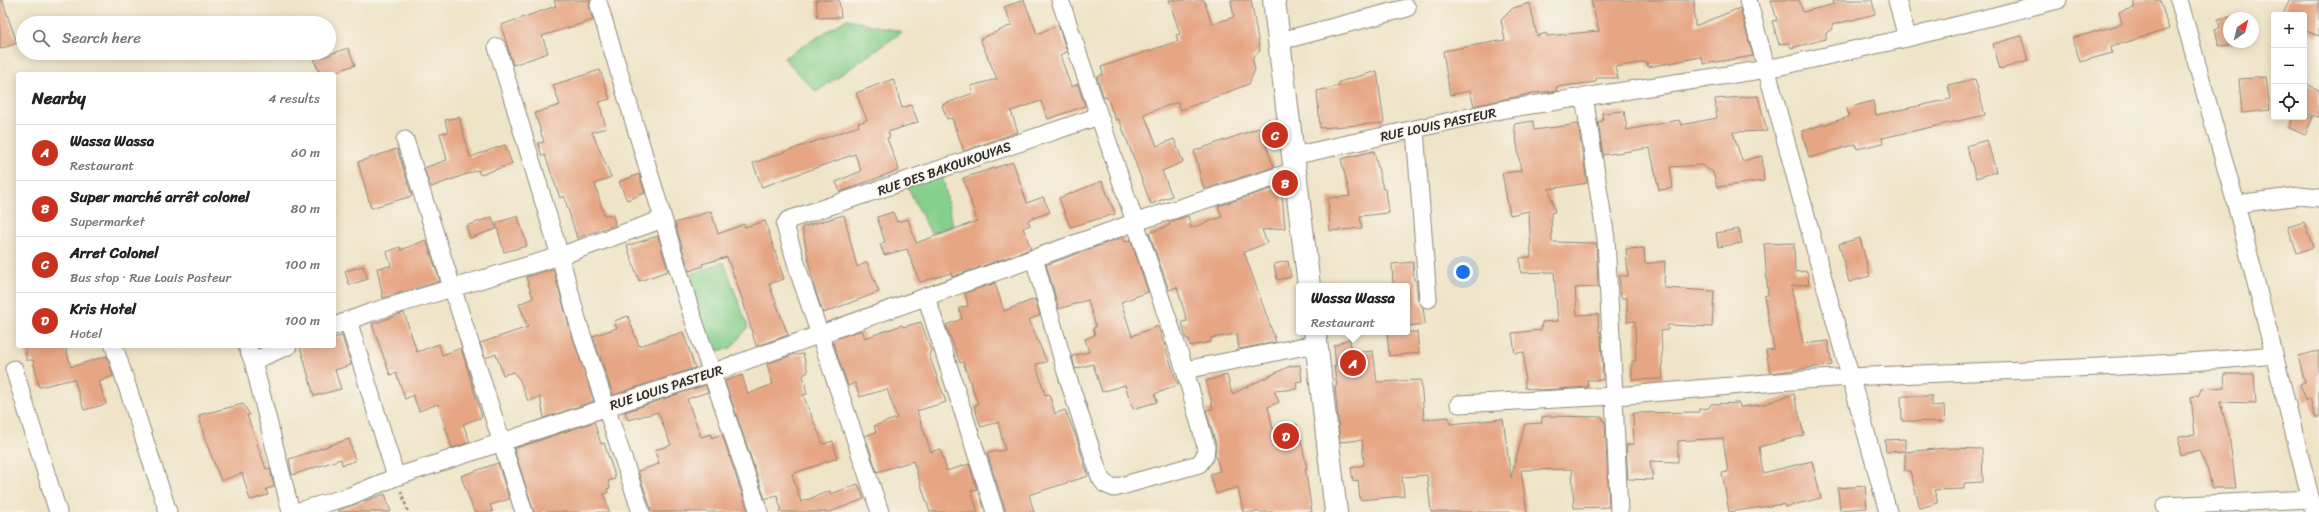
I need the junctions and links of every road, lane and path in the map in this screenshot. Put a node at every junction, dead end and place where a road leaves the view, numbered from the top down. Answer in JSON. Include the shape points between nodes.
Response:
{"nodes":[{"id":1,"x":1060,"y":0,"type":"edge"},
{"id":2,"x":1274,"y":0,"type":"edge"},
{"id":3,"x":1748,"y":0,"type":"edge"},
{"id":4,"x":1897,"y":0,"type":"edge"},
{"id":5,"x":2180,"y":0,"type":"edge"},
{"id":6,"x":2049,"y":1,"type":"edge"},
{"id":7,"x":599,"y":5,"type":"dead end"},
{"id":8,"x":1407,"y":8,"type":"dead end"},
{"id":9,"x":1907,"y":38,"type":"junction"},
{"id":10,"x":1280,"y":41,"type":"junction"},
{"id":11,"x":497,"y":48,"type":"dead end"},
{"id":12,"x":1767,"y":69,"type":"junction"},
{"id":13,"x":1584,"y":96,"type":"junction"},
{"id":14,"x":1099,"y":116,"type":"junction"},
{"id":15,"x":1415,"y":130,"type":"junction"},
{"id":16,"x":405,"y":140,"type":"dead end"},
{"id":17,"x":1293,"y":163,"type":"junction"},
{"id":18,"x":2319,"y":198,"type":"edge"},
{"id":19,"x":2236,"y":204,"type":"junction"},
{"id":20,"x":663,"y":219,"type":"junction"},
{"id":21,"x":1136,"y":222,"type":"junction"},
{"id":22,"x":560,"y":256,"type":"junction"},
{"id":23,"x":1034,"y":258,"type":"junction"},
{"id":24,"x":1309,"y":283,"type":"edge"},
{"id":25,"x":453,"y":289,"type":"junction"},
{"id":26,"x":926,"y":296,"type":"junction"},
{"id":27,"x":1428,"y":299,"type":"dead end"},
{"id":28,"x":341,"y":323,"type":"edge"},
{"id":29,"x":819,"y":334,"type":"junction"},
{"id":30,"x":1315,"y":338,"type":"edge"},
{"id":31,"x":115,"y":348,"type":"edge"},
{"id":32,"x":278,"y":348,"type":"edge"},
{"id":33,"x":250,"y":354,"type":"edge"},
{"id":34,"x":2274,"y":354,"type":"junction"},
{"id":35,"x":14,"y":369,"type":"dead end"},
{"id":36,"x":1185,"y":370,"type":"junction"},
{"id":37,"x":711,"y":373,"type":"junction"},
{"id":38,"x":1849,"y":377,"type":"junction"},
{"id":39,"x":1614,"y":396,"type":"junction"},
{"id":40,"x":1459,"y":404,"type":"dead end"},
{"id":41,"x":605,"y":407,"type":"junction"},
{"id":42,"x":500,"y":442,"type":"junction"},
{"id":43,"x":396,"y":477,"type":"junction"},
{"id":44,"x":2165,"y":506,"type":"dead end"},
{"id":45,"x":2313,"y":506,"type":"edge"},
{"id":46,"x":58,"y":512,"type":"edge"},
{"id":47,"x":168,"y":512,"type":"edge"},
{"id":48,"x":291,"y":512,"type":"edge"},
{"id":49,"x":296,"y":512,"type":"edge"},
{"id":50,"x":408,"y":512,"type":"edge"},
{"id":51,"x":524,"y":512,"type":"edge"},
{"id":52,"x":641,"y":512,"type":"edge"},
{"id":53,"x":760,"y":512,"type":"edge"},
{"id":54,"x":880,"y":512,"type":"edge"},
{"id":55,"x":995,"y":512,"type":"edge"},
{"id":56,"x":1336,"y":512,"type":"edge"},
{"id":57,"x":1619,"y":512,"type":"edge"},
{"id":58,"x":1888,"y":512,"type":"edge"}],
"edges":[{"from":1,"to":14,"type":"street"},
{"from":2,"to":10,"type":"highway"},
{"from":3,"to":12,"type":"street"},
{"from":4,"to":9,"type":"street"},
{"from":5,"to":19,"type":"street"},
{"from":6,"to":9,"type":"street","name":"RUE LOUIS PASTEUR"},
{"from":7,"to":20,"type":"street"},
{"from":8,"to":10,"type":"street"},
{"from":9,"to":12,"type":"street","name":"RUE LOUIS PASTEUR"},
{"from":10,"to":17,"type":"highway"},
{"from":11,"to":22,"type":"street"},
{"from":12,"to":13,"type":"street","name":"RUE LOUIS PASTEUR"},
{"from":12,"to":38,"type":"street"},
{"from":13,"to":15,"type":"street","name":"RUE LOUIS PASTEUR","via":[[1505,109]]},
{"from":13,"to":39,"type":"street","via":[[1606,239]]},
{"from":14,"to":21,"type":"street"},
{"from":14,"to":29,"type":"street","name":"RUE DES BAKOUKOUYAS","via":[[788,220],[785,225]]},
{"from":15,"to":17,"type":"street","name":"RUE LOUIS PASTEUR"},
{"from":15,"to":27,"type":"street"},
{"from":16,"to":25,"type":"street"},
{"from":17,"to":21,"type":"street","name":"RUE LOUIS PASTEUR"},
{"from":17,"to":24,"type":"highway"},
{"from":18,"to":19,"type":"street","via":[[2300,196]]},
{"from":19,"to":34,"type":"street"},
{"from":20,"to":22,"type":"street"},
{"from":20,"to":37,"type":"street"},
{"from":21,"to":23,"type":"street","name":"RUE LOUIS PASTEUR"},
{"from":21,"to":36,"type":"street"},
{"from":22,"to":25,"type":"street"},
{"from":22,"to":41,"type":"street"},
{"from":23,"to":26,"type":"street","name":"RUE LOUIS PASTEUR"},
{"from":23,"to":36,"type":"street","via":[[1066,372],[1100,477],[1105,484],[1114,488],[1198,464],[1205,456],[1206,447]]},
{"from":25,"to":28,"type":"street"},
{"from":25,"to":42,"type":"street"},
{"from":26,"to":29,"type":"street","name":"RUE LOUIS PASTEUR"},
{"from":26,"to":55,"type":"street"},
{"from":28,"to":43,"type":"street"},
{"from":29,"to":37,"type":"street","name":"RUE LOUIS PASTEUR"},
{"from":29,"to":54,"type":"street"},
{"from":30,"to":36,"type":"street"},
{"from":30,"to":56,"type":"highway"},
{"from":31,"to":47,"type":"street"},
{"from":32,"to":33,"type":"street"},
{"from":33,"to":48,"type":"street"},
{"from":34,"to":38,"type":"street","via":[[2117,367]]},
{"from":34,"to":45,"type":"street"},
{"from":35,"to":46,"type":"street"},
{"from":37,"to":41,"type":"street","name":"RUE LOUIS PASTEUR"},
{"from":37,"to":53,"type":"street"},
{"from":38,"to":39,"type":"street"},
{"from":38,"to":58,"type":"street"},
{"from":39,"to":40,"type":"street"},
{"from":39,"to":57,"type":"street"},
{"from":41,"to":42,"type":"street","name":"RUE LOUIS PASTEUR"},
{"from":41,"to":52,"type":"street"},
{"from":42,"to":43,"type":"street","name":"RUE LOUIS PASTEUR"},
{"from":42,"to":51,"type":"street"},
{"from":43,"to":49,"type":"street","name":"RUE LOUIS PASTEUR","via":[[350,496]]},
{"from":43,"to":50,"type":"path"},
{"from":44,"to":45,"type":"street"}]}
